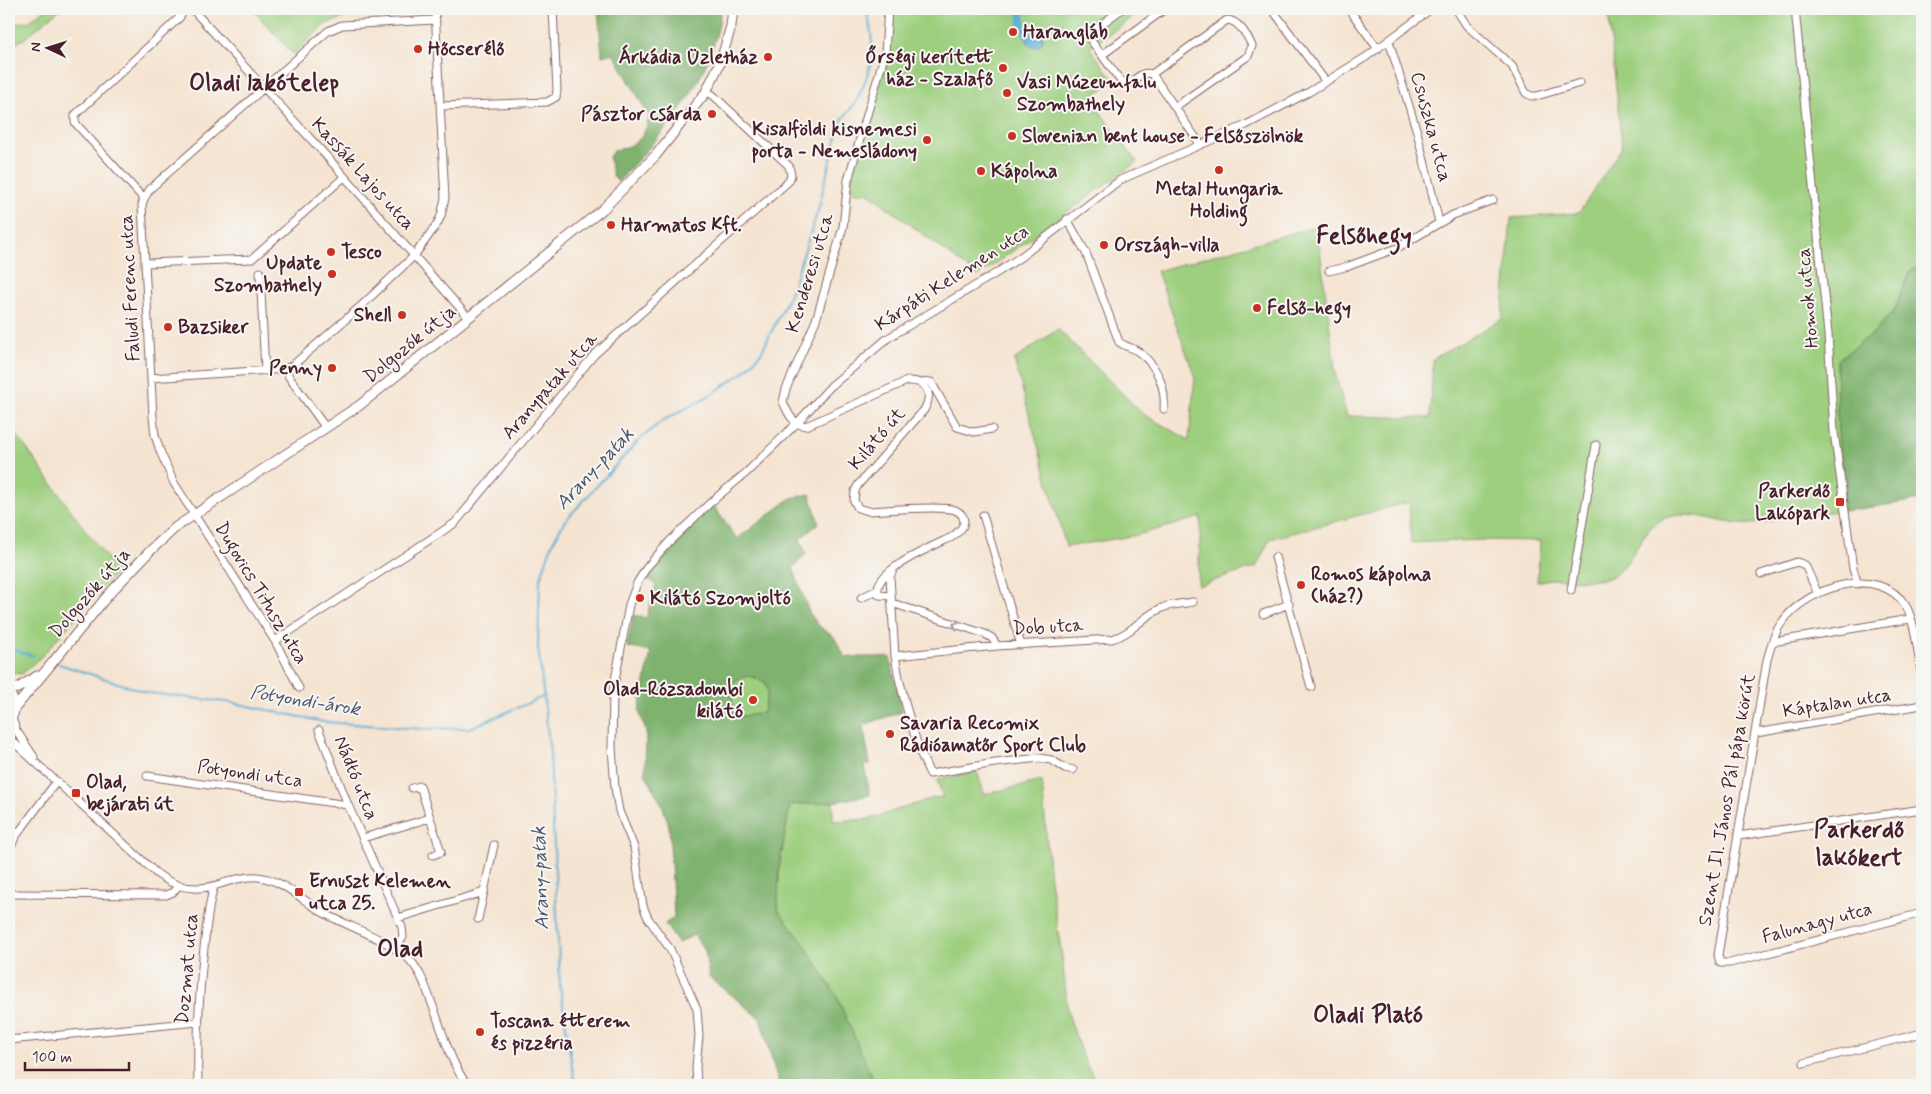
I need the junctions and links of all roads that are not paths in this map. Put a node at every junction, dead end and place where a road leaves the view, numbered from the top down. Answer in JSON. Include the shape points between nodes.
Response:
{"nodes":[{"id":1,"x":185,"y":9,"type":"edge"},
{"id":2,"x":192,"y":9,"type":"edge"},
{"id":3,"x":435,"y":9,"type":"edge"},
{"id":4,"x":553,"y":9,"type":"edge"},
{"id":5,"x":733,"y":9,"type":"edge"},
{"id":6,"x":888,"y":9,"type":"edge"},
{"id":7,"x":1122,"y":9,"type":"edge"},
{"id":8,"x":1165,"y":9,"type":"edge"},
{"id":9,"x":1283,"y":9,"type":"edge"},
{"id":10,"x":1350,"y":9,"type":"edge"},
{"id":11,"x":1431,"y":9,"type":"edge"},
{"id":12,"x":1456,"y":9,"type":"edge"},
{"id":13,"x":1795,"y":9,"type":"edge"},
{"id":14,"x":1274,"y":11,"type":"edge"},
{"id":15,"x":435,"y":20,"type":"junction"},
{"id":16,"x":1389,"y":41,"type":"junction"},
{"id":17,"x":1378,"y":49,"type":"junction"},
{"id":18,"x":1102,"y":55,"type":"junction"},
{"id":19,"x":1152,"y":74,"type":"junction"},
{"id":20,"x":1326,"y":82,"type":"junction"},
{"id":21,"x":1580,"y":83,"type":"dead end"},
{"id":22,"x":264,"y":88,"type":"junction"},
{"id":23,"x":706,"y":92,"type":"junction"},
{"id":24,"x":441,"y":106,"type":"junction"},
{"id":25,"x":1174,"y":107,"type":"junction"},
{"id":26,"x":1200,"y":144,"type":"junction"},
{"id":27,"x":343,"y":178,"type":"junction"},
{"id":28,"x":144,"y":199,"type":"junction"},
{"id":29,"x":1492,"y":200,"type":"dead end"},
{"id":30,"x":1067,"y":220,"type":"junction"},
{"id":31,"x":1439,"y":222,"type":"junction"},
{"id":32,"x":414,"y":256,"type":"junction"},
{"id":33,"x":146,"y":263,"type":"junction"},
{"id":34,"x":260,"y":272,"type":"dead end"},
{"id":35,"x":1329,"y":272,"type":"dead end"},
{"id":36,"x":468,"y":317,"type":"junction"},
{"id":37,"x":286,"y":369,"type":"junction"},
{"id":38,"x":265,"y":371,"type":"junction"},
{"id":39,"x":151,"y":378,"type":"junction"},
{"id":40,"x":922,"y":383,"type":"junction"},
{"id":41,"x":1164,"y":408,"type":"dead end"},
{"id":42,"x":797,"y":423,"type":"junction"},
{"id":43,"x":326,"y":428,"type":"junction"},
{"id":44,"x":992,"y":429,"type":"dead end"},
{"id":45,"x":1596,"y":445,"type":"dead end"},
{"id":46,"x":195,"y":514,"type":"junction"},
{"id":47,"x":983,"y":515,"type":"dead end"},
{"id":48,"x":1275,"y":557,"type":"dead end"},
{"id":49,"x":895,"y":567,"type":"junction"},
{"id":50,"x":1761,"y":574,"type":"dead end"},
{"id":51,"x":1858,"y":584,"type":"junction"},
{"id":52,"x":877,"y":590,"type":"junction"},
{"id":53,"x":1571,"y":590,"type":"dead end"},
{"id":54,"x":1818,"y":594,"type":"junction"},
{"id":55,"x":861,"y":598,"type":"dead end"},
{"id":56,"x":891,"y":600,"type":"junction"},
{"id":57,"x":1193,"y":602,"type":"dead end"},
{"id":58,"x":1289,"y":604,"type":"junction"},
{"id":59,"x":1263,"y":614,"type":"dead end"},
{"id":60,"x":1910,"y":619,"type":"junction"},
{"id":61,"x":275,"y":641,"type":"junction"},
{"id":62,"x":1772,"y":642,"type":"junction"},
{"id":63,"x":1021,"y":645,"type":"junction"},
{"id":64,"x":997,"y":646,"type":"junction"},
{"id":65,"x":895,"y":656,"type":"junction"},
{"id":66,"x":54,"y":660,"type":"junction"},
{"id":67,"x":1922,"y":678,"type":"edge"},
{"id":68,"x":1311,"y":687,"type":"dead end"},
{"id":69,"x":299,"y":688,"type":"dead end"},
{"id":70,"x":9,"y":689,"type":"edge"},
{"id":71,"x":9,"y":693,"type":"edge"},
{"id":72,"x":1922,"y":705,"type":"edge"},
{"id":73,"x":15,"y":708,"type":"junction"},
{"id":74,"x":10,"y":720,"type":"edge"},
{"id":75,"x":319,"y":730,"type":"dead end"},
{"id":76,"x":1756,"y":733,"type":"junction"},
{"id":77,"x":9,"y":738,"type":"edge"},
{"id":78,"x":40,"y":765,"type":"junction"},
{"id":79,"x":1073,"y":770,"type":"dead end"},
{"id":80,"x":147,"y":776,"type":"dead end"},
{"id":81,"x":56,"y":781,"type":"junction"},
{"id":82,"x":412,"y":788,"type":"dead end"},
{"id":83,"x":348,"y":805,"type":"junction"},
{"id":84,"x":1922,"y":809,"type":"edge"},
{"id":85,"x":430,"y":818,"type":"junction"},
{"id":86,"x":1738,"y":836,"type":"junction"},
{"id":87,"x":363,"y":838,"type":"junction"},
{"id":88,"x":494,"y":845,"type":"dead end"},
{"id":89,"x":9,"y":850,"type":"edge"},
{"id":90,"x":433,"y":855,"type":"dead end"},
{"id":91,"x":178,"y":886,"type":"junction"},
{"id":92,"x":214,"y":886,"type":"junction"},
{"id":93,"x":484,"y":892,"type":"junction"},
{"id":94,"x":9,"y":894,"type":"edge"},
{"id":95,"x":1922,"y":912,"type":"edge"},
{"id":96,"x":398,"y":918,"type":"junction"},
{"id":97,"x":478,"y":919,"type":"dead end"},
{"id":98,"x":395,"y":949,"type":"junction"},
{"id":99,"x":1720,"y":963,"type":"joint"},
{"id":100,"x":198,"y":1022,"type":"junction"},
{"id":101,"x":1922,"y":1033,"type":"edge"},
{"id":102,"x":9,"y":1040,"type":"edge"},
{"id":103,"x":1804,"y":1063,"type":"dead end"},
{"id":104,"x":198,"y":1085,"type":"edge"},
{"id":105,"x":467,"y":1085,"type":"edge"},
{"id":106,"x":697,"y":1085,"type":"edge"}],
"edges":[{"from":1,"to":28,"type":"street","via":[[75,115],[78,126]]},
{"from":2,"to":22,"type":"street","name":"Kassák Lajos utca"},
{"from":3,"to":15,"type":"street"},
{"from":4,"to":24,"type":"street","via":[[557,90],[552,100]]},
{"from":5,"to":23,"type":"main road","name":"Dolgozók útja","via":[[721,61]]},
{"from":6,"to":42,"type":"street","name":"Kenderesi utca","via":[[885,53],[853,156],[843,227],[834,261],[816,320],[783,397],[790,417]]},
{"from":7,"to":18,"type":"street","via":[[1087,35]]},
{"from":8,"to":18,"type":"street"},
{"from":9,"to":14,"type":"street"},
{"from":10,"to":17,"type":"street"},
{"from":11,"to":16,"type":"street","name":"Kárpáti Kelemen utca"},
{"from":12,"to":21,"type":"street","via":[[1467,26],[1512,66],[1523,89],[1531,96]]},
{"from":13,"to":51,"type":"street","name":"Homok utca","via":[[1828,324],[1834,432],[1853,569]]},
{"from":14,"to":20,"type":"street"},
{"from":15,"to":22,"type":"street","name":"Faludi Ferenc utca","via":[[342,25],[328,31]]},
{"from":15,"to":24,"type":"street"},
{"from":16,"to":17,"type":"street","name":"Kárpáti Kelemen utca"},
{"from":16,"to":31,"type":"street","name":"Csuszka utca","via":[[1417,132]]},
{"from":17,"to":20,"type":"street","name":"Kárpáti Kelemen utca"},
{"from":18,"to":19,"type":"street","via":[[1120,80],[1127,84],[1142,74]]},
{"from":19,"to":25,"type":"street"},
{"from":19,"to":25,"type":"street","via":[[1227,20],[1236,23],[1249,39],[1252,46],[1248,56]]},
{"from":20,"to":26,"type":"street","name":"Kárpáti Kelemen utca","via":[[1258,120]]},
{"from":22,"to":27,"type":"street","name":"Kassák Lajos utca"},
{"from":22,"to":28,"type":"street","name":"Faludi Ferenc utca","via":[[150,189]]},
{"from":23,"to":36,"type":"main road","name":"Dolgozók útja","via":[[622,192]]},
{"from":23,"to":61,"type":"street","name":"Aranypatak utca","via":[[789,166],[792,175],[789,180],[594,355],[455,523]]},
{"from":24,"to":32,"type":"street","via":[[444,208],[437,224]]},
{"from":25,"to":26,"type":"street"},
{"from":26,"to":30,"type":"street","name":"Kárpáti Kelemen utca","via":[[1120,180]]},
{"from":27,"to":32,"type":"street","name":"Kassák Lajos utca"},
{"from":27,"to":33,"type":"street","via":[[252,258]]},
{"from":28,"to":33,"type":"street","name":"Faludi Ferenc utca"},
{"from":29,"to":31,"type":"street"},
{"from":30,"to":41,"type":"street","via":[[1086,253],[1119,342],[1139,352],[1156,372],[1164,390]]},
{"from":30,"to":42,"type":"street","name":"Kárpáti Kelemen utca","via":[[998,272],[888,338],[831,386]]},
{"from":31,"to":35,"type":"street","via":[[1397,248]]},
{"from":32,"to":36,"type":"street","name":"Kassák Lajos utca"},
{"from":32,"to":37,"type":"street"},
{"from":33,"to":39,"type":"street","name":"Faludi Ferenc utca"},
{"from":34,"to":38,"type":"street"},
{"from":36,"to":43,"type":"main road","name":"Dolgozók útja","via":[[360,406]]},
{"from":37,"to":38,"type":"street"},
{"from":37,"to":43,"type":"street"},
{"from":38,"to":39,"type":"street"},
{"from":39,"to":46,"type":"street","name":"Faludi Ferenc utca","via":[[155,436],[174,483]]},
{"from":40,"to":42,"type":"street","name":"Kilátó út","via":[[907,381],[806,426]]},
{"from":40,"to":44,"type":"street","via":[[931,382],[957,427],[974,432]]},
{"from":40,"to":49,"type":"street","name":"Kilátó út","via":[[929,395],[924,410],[858,485],[854,501],[858,508],[868,511],[947,508],[960,513],[964,523],[952,537]]},
{"from":42,"to":106,"type":"street","name":"Kárpáti Kelemen utca","via":[[669,542],[647,567],[629,605],[613,691],[612,748],[619,811],[634,848],[642,906],[670,949],[697,1010]]},
{"from":43,"to":46,"type":"main road","name":"Dolgozók útja"},
{"from":45,"to":53,"type":"street"},
{"from":46,"to":61,"type":"street","name":"Dugovics Titusz utca"},
{"from":46,"to":66,"type":"main road","name":"Dolgozók útja","via":[[136,564]]},
{"from":47,"to":63,"type":"street"},
{"from":48,"to":58,"type":"street"},
{"from":49,"to":52,"type":"street","via":[[885,575]]},
{"from":49,"to":56,"type":"street","via":[[890,577]]},
{"from":50,"to":54,"type":"street","via":[[1801,562],[1805,564]]},
{"from":51,"to":54,"type":"street","name":"Szent II. János Pál pápa körút","via":[[1847,584]]},
{"from":51,"to":60,"type":"street","name":"Szent II. János Pál pápa körút","via":[[1868,583],[1891,592],[1906,606]]},
{"from":52,"to":55,"type":"street"},
{"from":52,"to":56,"type":"street","via":[[879,595]]},
{"from":54,"to":62,"type":"street","name":"Szent II. János Pál pápa körút","via":[[1799,604],[1782,621]]},
{"from":64,"to":56,"type":"street","one_way":true,"via":[[985,634]]},
{"from":56,"to":65,"type":"street"},
{"from":57,"to":63,"type":"street","name":"Dob utca","via":[[1163,607],[1123,636],[1112,639]]},
{"from":58,"to":59,"type":"street"},
{"from":58,"to":68,"type":"street"},
{"from":60,"to":62,"type":"street"},
{"from":60,"to":67,"type":"street","name":"Szent II. János Pál pápa körút"},
{"from":61,"to":69,"type":"street","name":"Dugovics Titusz utca"},
{"from":62,"to":76,"type":"street","name":"Szent II. János Pál pápa körút"},
{"from":63,"to":64,"type":"street","name":"Dob utca"},
{"from":64,"to":65,"type":"street","name":"Dob utca"},
{"from":65,"to":79,"type":"street","via":[[906,706],[923,762],[930,774],[1040,758]]},
{"from":66,"to":70,"type":"main road","name":"Dolgozók útja","via":[[33,679],[18,688]]},
{"from":66,"to":73,"type":"main road","name":"Dolgozók útja"},
{"from":71,"to":73,"type":"main road"},
{"from":72,"to":76,"type":"street","name":"Káptalan utca"},
{"from":73,"to":74,"type":"main road"},
{"from":74,"to":78,"type":"street"},
{"from":75,"to":83,"type":"street","name":"Nádtó utca"},
{"from":76,"to":86,"type":"street","name":"Szent II. János Pál pápa körút"},
{"from":77,"to":78,"type":"street"},
{"from":78,"to":81,"type":"street"},
{"from":80,"to":83,"type":"street","name":"Potyondi utca"},
{"from":81,"to":89,"type":"street"},
{"from":81,"to":91,"type":"street","via":[[156,873]]},
{"from":82,"to":85,"type":"street","via":[[420,786]]},
{"from":83,"to":87,"type":"street","name":"Nádtó utca"},
{"from":84,"to":86,"type":"street"},
{"from":85,"to":87,"type":"street","name":"Nádtó utca"},
{"from":85,"to":90,"type":"street","via":[[441,852]]},
{"from":86,"to":99,"type":"street","name":"Szent II. János Pál pápa körút","via":[[1718,955]]},
{"from":87,"to":96,"type":"street","name":"Nádtó utca"},
{"from":88,"to":93,"type":"street"},
{"from":91,"to":92,"type":"street"},
{"from":91,"to":94,"type":"street","via":[[166,895]]},
{"from":92,"to":98,"type":"street","via":[[245,878],[272,880],[330,916]]},
{"from":92,"to":100,"type":"street","name":"Dozmat utca","via":[[202,961]]},
{"from":93,"to":96,"type":"street"},
{"from":93,"to":97,"type":"street"},
{"from":95,"to":99,"type":"street","name":"Falunagy utca"},
{"from":96,"to":98,"type":"street","name":"Nádtó utca","via":[[403,937]]},
{"from":98,"to":105,"type":"street","via":[[407,957],[422,976],[454,1064]]},
{"from":100,"to":102,"type":"street"},
{"from":100,"to":104,"type":"street","name":"Dozmat utca"},
{"from":101,"to":103,"type":"street"}]}
